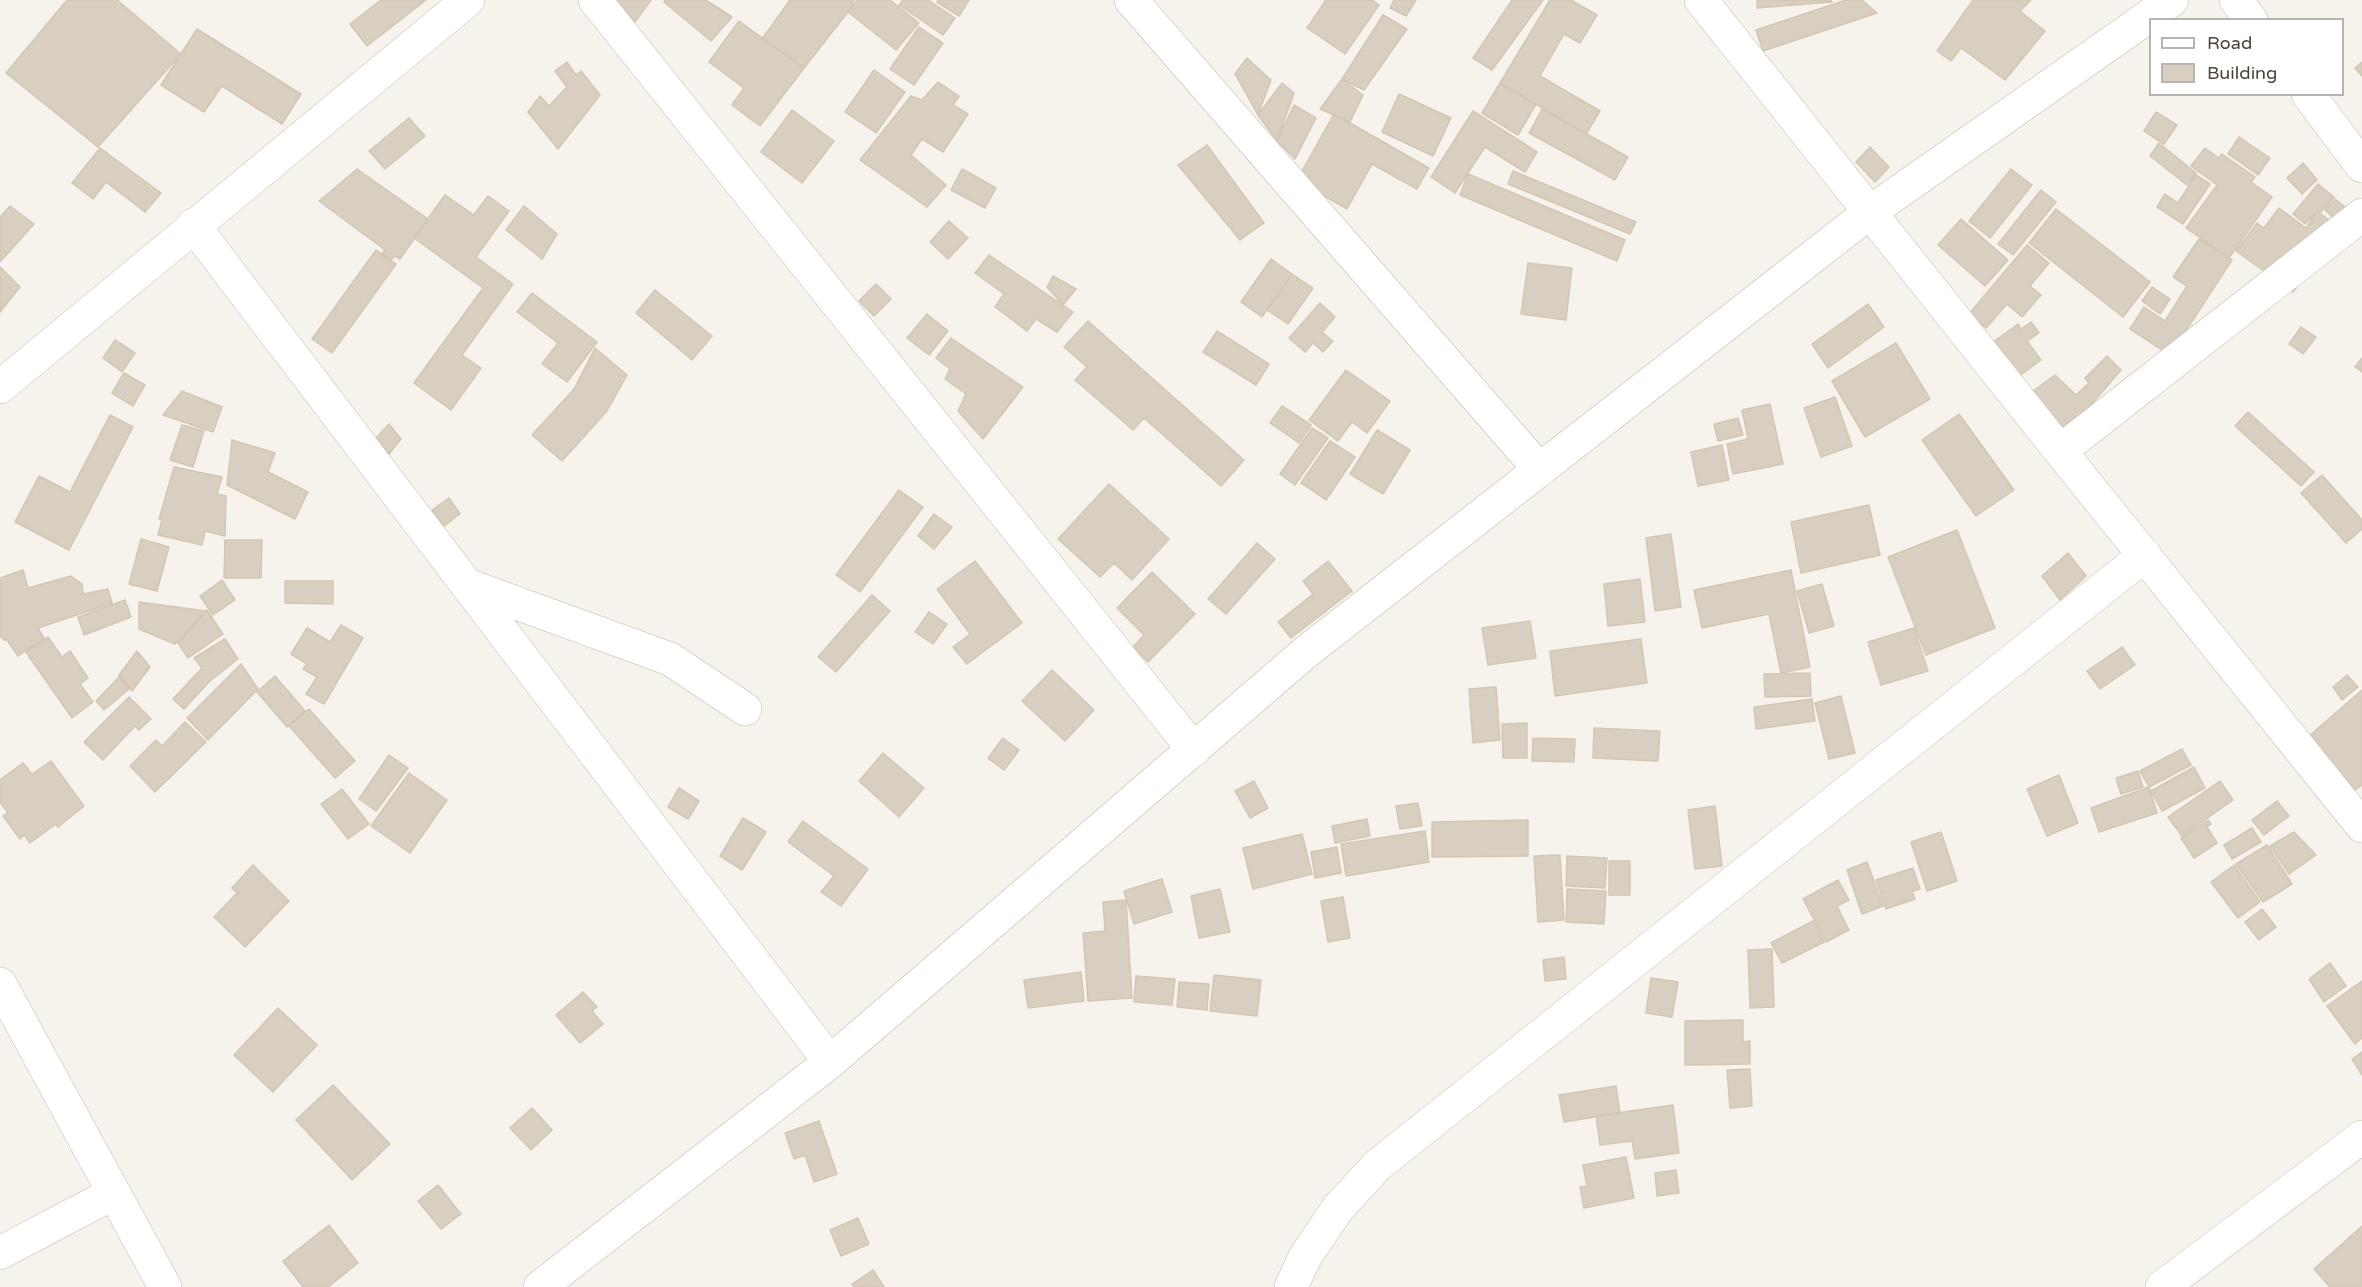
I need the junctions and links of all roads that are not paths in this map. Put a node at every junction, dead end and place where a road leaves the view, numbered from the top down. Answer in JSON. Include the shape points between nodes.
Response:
{"nodes":[{"id":1,"x":468,"y":0,"type":"edge"},
{"id":2,"x":596,"y":0,"type":"edge"},
{"id":3,"x":1131,"y":0,"type":"edge"},
{"id":4,"x":1701,"y":0,"type":"edge"},
{"id":5,"x":2172,"y":0,"type":"edge"},
{"id":6,"x":2236,"y":0,"type":"edge"},
{"id":7,"x":2250,"y":18,"type":"edge"},
{"id":8,"x":2310,"y":96,"type":"edge"},
{"id":9,"x":2362,"y":166,"type":"edge"},
{"id":10,"x":1870,"y":212,"type":"junction"},
{"id":11,"x":2362,"y":215,"type":"edge"},
{"id":12,"x":193,"y":225,"type":"junction"},
{"id":13,"x":0,"y":387,"type":"edge"},
{"id":14,"x":2060,"y":451,"type":"junction"},
{"id":15,"x":1540,"y":470,"type":"junction"},
{"id":16,"x":2145,"y":555,"type":"junction"},
{"id":17,"x":467,"y":585,"type":"junction"},
{"id":18,"x":745,"y":709,"type":"dead end"},
{"id":19,"x":1194,"y":750,"type":"junction"},
{"id":20,"x":2362,"y":826,"type":"edge"},
{"id":21,"x":0,"y":984,"type":"edge"},
{"id":22,"x":830,"y":1062,"type":"junction"},
{"id":23,"x":2362,"y":1137,"type":"edge"},
{"id":24,"x":114,"y":1193,"type":"junction"},
{"id":25,"x":0,"y":1253,"type":"edge"},
{"id":26,"x":2173,"y":1284,"type":"edge"},
{"id":27,"x":165,"y":1287,"type":"edge"},
{"id":28,"x":540,"y":1287,"type":"edge"},
{"id":29,"x":1291,"y":1287,"type":"edge"}],
"edges":[{"from":1,"to":12,"type":"street"},
{"from":2,"to":19,"type":"street"},
{"from":3,"to":15,"type":"street"},
{"from":4,"to":10,"type":"street"},
{"from":5,"to":10,"type":"street"},
{"from":6,"to":7,"type":"street"},
{"from":8,"to":9,"type":"street"},
{"from":10,"to":14,"type":"street"},
{"from":10,"to":15,"type":"street"},
{"from":11,"to":14,"type":"street"},
{"from":12,"to":13,"type":"street"},
{"from":12,"to":17,"type":"street"},
{"from":14,"to":16,"type":"street"},
{"from":15,"to":19,"type":"street","via":[[1306,652]]},
{"from":16,"to":20,"type":"street"},
{"from":16,"to":29,"type":"street","via":[[1378,1165],[1338,1208],[1305,1257]]},
{"from":17,"to":18,"type":"street","via":[[670,659]]},
{"from":17,"to":22,"type":"street"},
{"from":19,"to":22,"type":"street"},
{"from":21,"to":24,"type":"street"},
{"from":22,"to":28,"type":"street"},
{"from":23,"to":26,"type":"street"},
{"from":24,"to":25,"type":"street"},
{"from":24,"to":27,"type":"street"}]}
